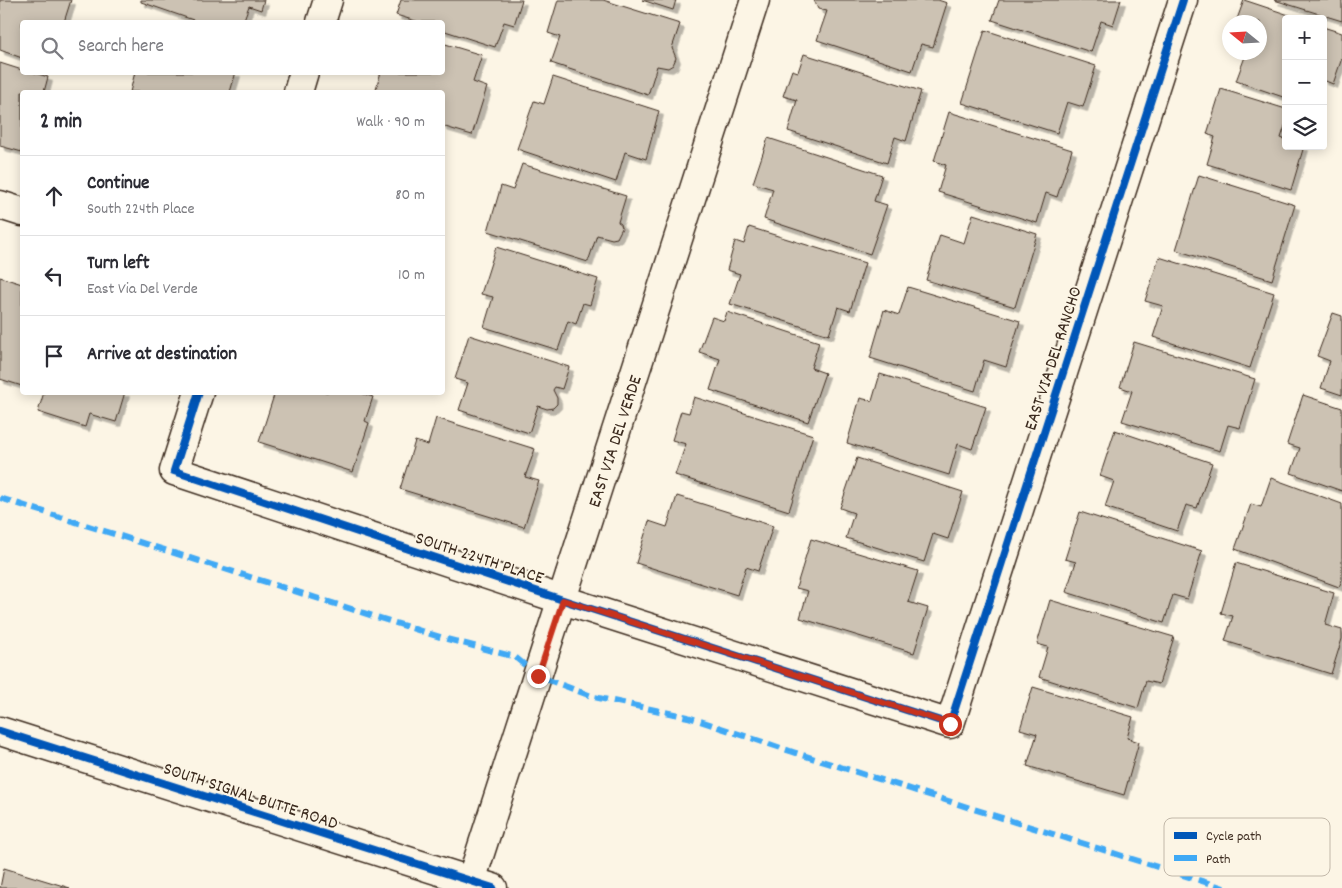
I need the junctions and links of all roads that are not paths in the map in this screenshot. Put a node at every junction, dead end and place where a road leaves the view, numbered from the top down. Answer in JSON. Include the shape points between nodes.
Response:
{"nodes":[{"id":1,"x":328,"y":0,"type":"edge"},
{"id":2,"x":754,"y":0,"type":"edge"},
{"id":3,"x":1183,"y":0,"type":"edge"},
{"id":4,"x":322,"y":20,"type":"edge"},
{"id":5,"x":303,"y":75,"type":"edge"},
{"id":6,"x":299,"y":90,"type":"edge"},
{"id":7,"x":0,"y":204,"type":"edge"},
{"id":8,"x":20,"y":211,"type":"edge"},
{"id":9,"x":199,"y":395,"type":"edge"},
{"id":10,"x":563,"y":600,"type":"junction"},
{"id":11,"x":950,"y":724,"type":"joint"},
{"id":12,"x":0,"y":731,"type":"edge"},
{"id":13,"x":482,"y":884,"type":"edge"}],
"edges":[{"from":1,"to":4,"type":"street"},
{"from":2,"to":10,"type":"street","name":"EAST VIA DEL VERDE"},
{"from":3,"to":11,"type":"street","name":"EAST VIA DEL RANCHO"},
{"from":5,"to":6,"type":"street"},
{"from":7,"to":8,"type":"street"},
{"from":9,"to":10,"type":"street","name":"SOUTH 224TH PLACE","via":[[174,471]]},
{"from":10,"to":11,"type":"street","name":"SOUTH 224TH PLACE"},
{"from":10,"to":13,"type":"street","name":"EAST VIA DEL VERDE"},
{"from":12,"to":13,"type":"street","name":"SOUTH SIGNAL BUTTE ROAD"}]}
